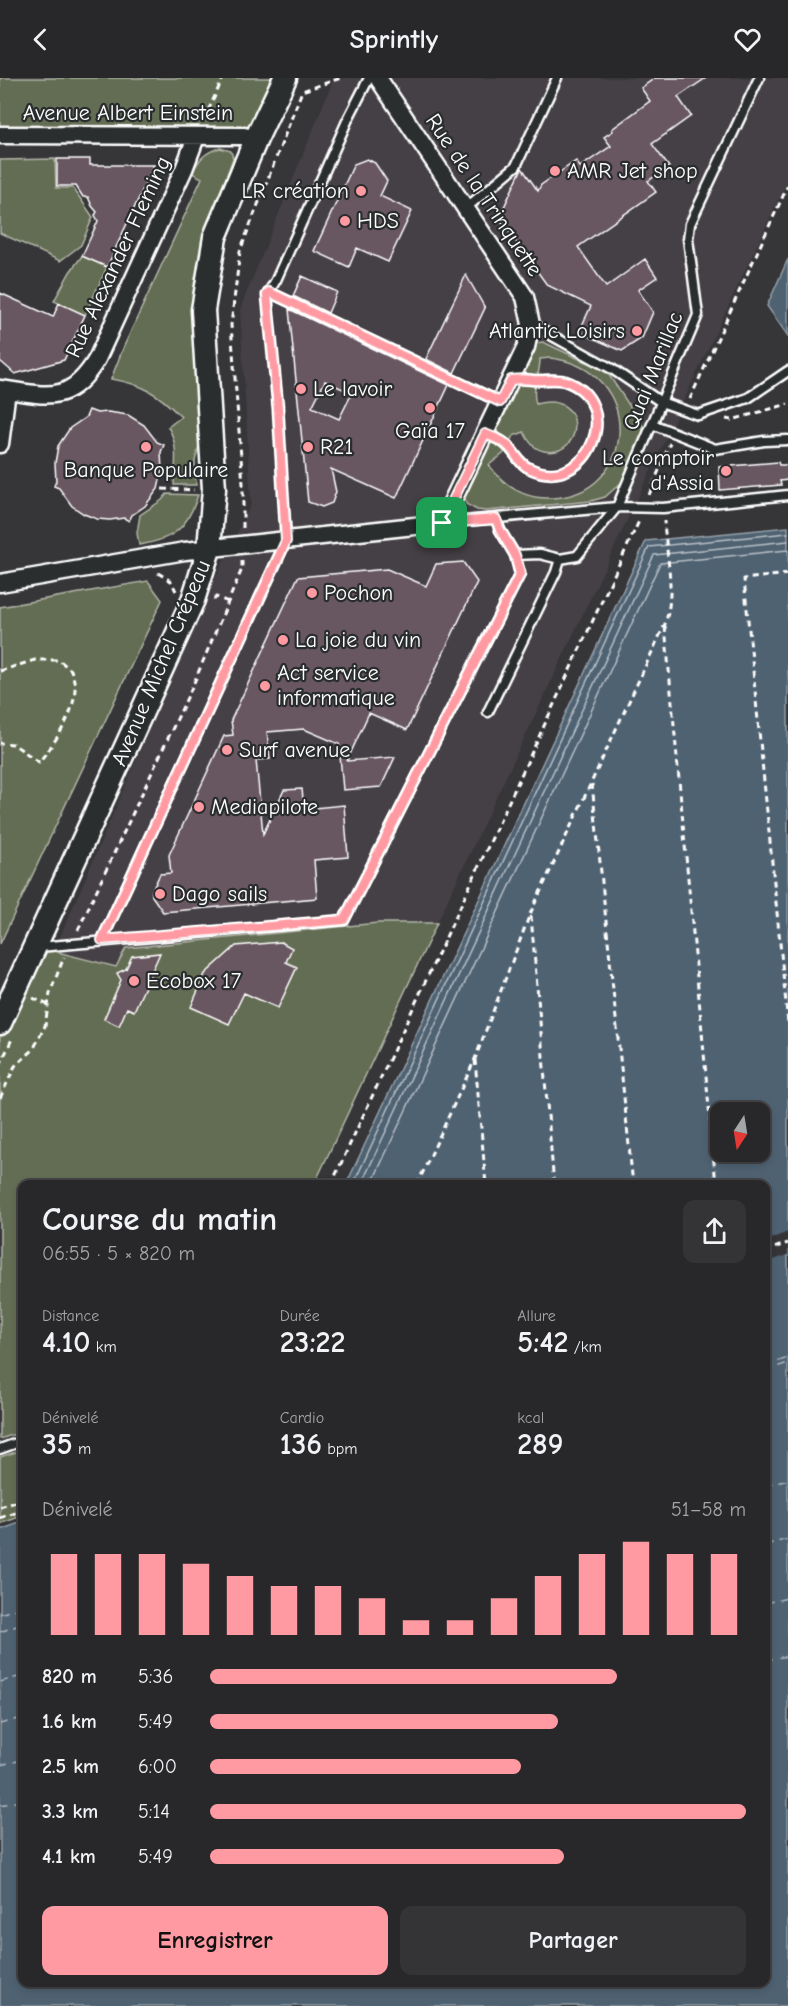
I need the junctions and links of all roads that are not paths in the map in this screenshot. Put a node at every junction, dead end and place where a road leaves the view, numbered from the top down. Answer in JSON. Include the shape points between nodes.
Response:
{"nodes":[{"id":1,"x":285,"y":78,"type":"edge"},
{"id":2,"x":369,"y":78,"type":"edge"},
{"id":3,"x":378,"y":78,"type":"edge"},
{"id":4,"x":557,"y":78,"type":"edge"},
{"id":5,"x":759,"y":78,"type":"edge"},
{"id":6,"x":0,"y":135,"type":"edge"},
{"id":7,"x":196,"y":136,"type":"junction"},
{"id":8,"x":256,"y":139,"type":"junction"},
{"id":9,"x":466,"y":208,"type":"junction"},
{"id":10,"x":269,"y":292,"type":"junction"},
{"id":11,"x":531,"y":324,"type":"junction"},
{"id":12,"x":788,"y":371,"type":"edge"},
{"id":13,"x":511,"y":380,"type":"junction"},
{"id":14,"x":4,"y":390,"type":"edge"},
{"id":15,"x":500,"y":402,"type":"junction"},
{"id":16,"x":661,"y":402,"type":"junction"},
{"id":17,"x":652,"y":424,"type":"junction"},
{"id":18,"x":485,"y":434,"type":"junction"},
{"id":19,"x":788,"y":440,"type":"edge"},
{"id":20,"x":0,"y":444,"type":"edge"},
{"id":21,"x":788,"y":495,"type":"edge"},
{"id":22,"x":617,"y":507,"type":"junction"},
{"id":23,"x":496,"y":519,"type":"junction"},
{"id":24,"x":442,"y":523,"type":"junction"},
{"id":25,"x":286,"y":541,"type":"junction"},
{"id":26,"x":209,"y":549,"type":"junction"},
{"id":27,"x":515,"y":555,"type":"junction"},
{"id":28,"x":560,"y":559,"type":"junction"},
{"id":29,"x":0,"y":583,"type":"edge"},
{"id":30,"x":488,"y":712,"type":"dead end"},
{"id":31,"x":102,"y":940,"type":"junction"},
{"id":32,"x":36,"y":947,"type":"junction"},
{"id":33,"x":7,"y":1029,"type":"edge"},
{"id":34,"x":18,"y":1442,"type":"edge"},
{"id":35,"x":0,"y":1449,"type":"edge"}],
"edges":[{"from":1,"to":8,"type":"street","name":"Avenue Michel Crépeau"},
{"from":2,"to":10,"type":"lane"},
{"from":3,"to":9,"type":"street","name":"Rue de la Trinquette"},
{"from":4,"to":9,"type":"lane","via":[[516,166]]},
{"from":5,"to":16,"type":"lane","name":"Quai Marillac","via":[[690,224],[688,239],[698,315]]},
{"from":6,"to":7,"type":"street","name":"Avenue Albert Einstein"},
{"from":7,"to":8,"type":"street","name":"Avenue Albert Einstein"},
{"from":7,"to":14,"type":"street","name":"Rue Alexander Fleming","via":[[87,376],[51,396]]},
{"from":8,"to":26,"type":"street","name":"Avenue Michel Crépeau","via":[[215,237],[203,310],[214,489]]},
{"from":9,"to":11,"type":"street","name":"Rue de la Trinquette","via":[[525,297]]},
{"from":10,"to":15,"type":"lane"},
{"from":10,"to":25,"type":"lane"},
{"from":11,"to":13,"type":"street","name":"Rue de la Trinquette","via":[[526,347]]},
{"from":11,"to":16,"type":"lane","via":[[612,369]]},
{"from":12,"to":16,"type":"lane","via":[[748,398],[698,416]]},
{"from":13,"to":15,"type":"street","name":"Rue de la Trinquette"},
{"from":13,"to":18,"type":"lane","via":[[554,379],[581,391],[590,401],[597,420],[589,452],[565,471],[547,473],[518,461],[507,445]]},
{"from":14,"to":20,"type":"street"},
{"from":15,"to":18,"type":"street","name":"Rue de la Trinquette"},
{"from":16,"to":17,"type":"lane","name":"Quai Marillac"},
{"from":17,"to":19,"type":"lane","via":[[715,449]]},
{"from":17,"to":22,"type":"lane","name":"Quai Marillac"},
{"from":18,"to":24,"type":"street","name":"Rue de la Trinquette"},
{"from":21,"to":22,"type":"lane","via":[[644,509]]},
{"from":22,"to":23,"type":"lane"},
{"from":22,"to":28,"type":"lane","name":"Quai Marillac","via":[[577,556]]},
{"from":23,"to":24,"type":"lane"},
{"from":23,"to":27,"type":"lane"},
{"from":24,"to":25,"type":"street"},
{"from":25,"to":26,"type":"street"},
{"from":25,"to":31,"type":"lane"},
{"from":26,"to":29,"type":"street"},
{"from":26,"to":32,"type":"street","name":"Avenue Michel Crépeau","via":[[193,600]]},
{"from":27,"to":28,"type":"lane","via":[[540,554]]},
{"from":27,"to":31,"type":"lane","via":[[520,574],[344,920]]},
{"from":28,"to":30,"type":"lane"},
{"from":31,"to":32,"type":"lane"},
{"from":32,"to":33,"type":"street","name":"Avenue Michel Crépeau"},
{"from":34,"to":35,"type":"lane"}]}
